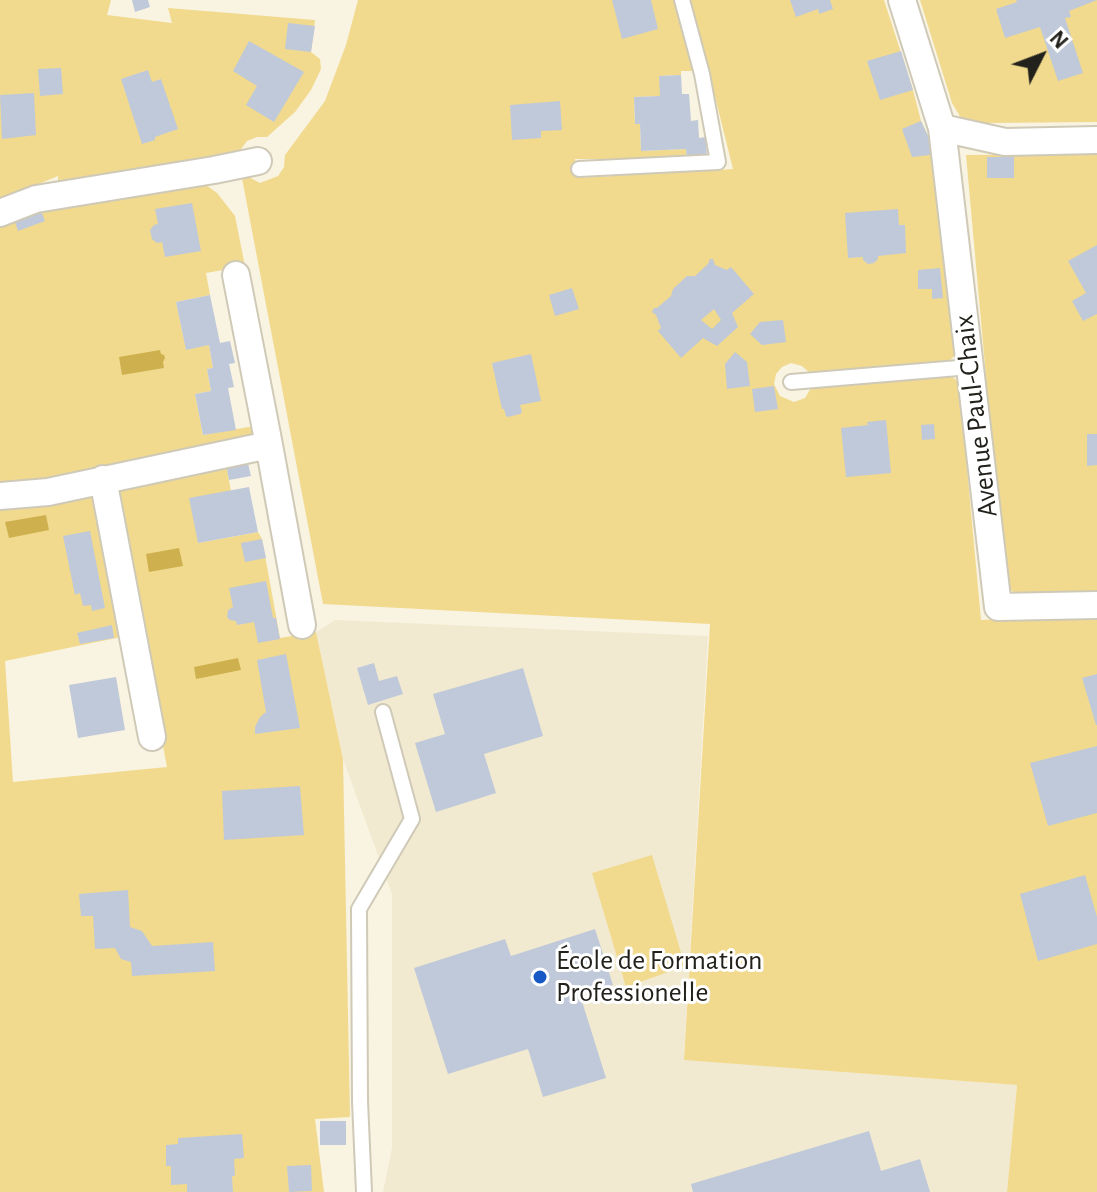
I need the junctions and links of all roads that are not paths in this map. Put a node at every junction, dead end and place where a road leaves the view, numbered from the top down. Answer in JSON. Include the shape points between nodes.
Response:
{"nodes":[{"id":1,"x":682,"y":0,"type":"edge"},
{"id":2,"x":902,"y":0,"type":"edge"},
{"id":3,"x":942,"y":128,"type":"junction"},
{"id":4,"x":1097,"y":140,"type":"edge"},
{"id":5,"x":258,"y":161,"type":"dead end"},
{"id":6,"x":579,"y":169,"type":"dead end"},
{"id":7,"x":0,"y":213,"type":"edge"},
{"id":8,"x":236,"y":275,"type":"dead end"},
{"id":9,"x":970,"y":367,"type":"junction"},
{"id":10,"x":791,"y":382,"type":"dead end"},
{"id":11,"x":269,"y":445,"type":"junction"},
{"id":12,"x":103,"y":479,"type":"junction"},
{"id":13,"x":0,"y":496,"type":"edge"},
{"id":14,"x":1097,"y":605,"type":"edge"},
{"id":15,"x":302,"y":625,"type":"dead end"},
{"id":16,"x":383,"y":712,"type":"dead end"},
{"id":17,"x":152,"y":737,"type":"dead end"},
{"id":18,"x":364,"y":1192,"type":"edge"}],
"edges":[{"from":1,"to":6,"type":"lane","via":[[718,162]]},
{"from":2,"to":3,"type":"street","name":"Avenue Paul-Chaix"},
{"from":3,"to":4,"type":"street","via":[[1005,142]]},
{"from":3,"to":9,"type":"street","name":"Avenue Paul-Chaix"},
{"from":5,"to":7,"type":"street","via":[[36,199]]},
{"from":8,"to":11,"type":"street"},
{"from":9,"to":10,"type":"lane"},
{"from":9,"to":14,"type":"street","name":"Avenue Paul-Chaix","via":[[998,607]]},
{"from":11,"to":12,"type":"street"},
{"from":11,"to":15,"type":"street"},
{"from":12,"to":13,"type":"street"},
{"from":12,"to":17,"type":"street"},
{"from":16,"to":18,"type":"lane","via":[[412,819],[359,909]]}]}
